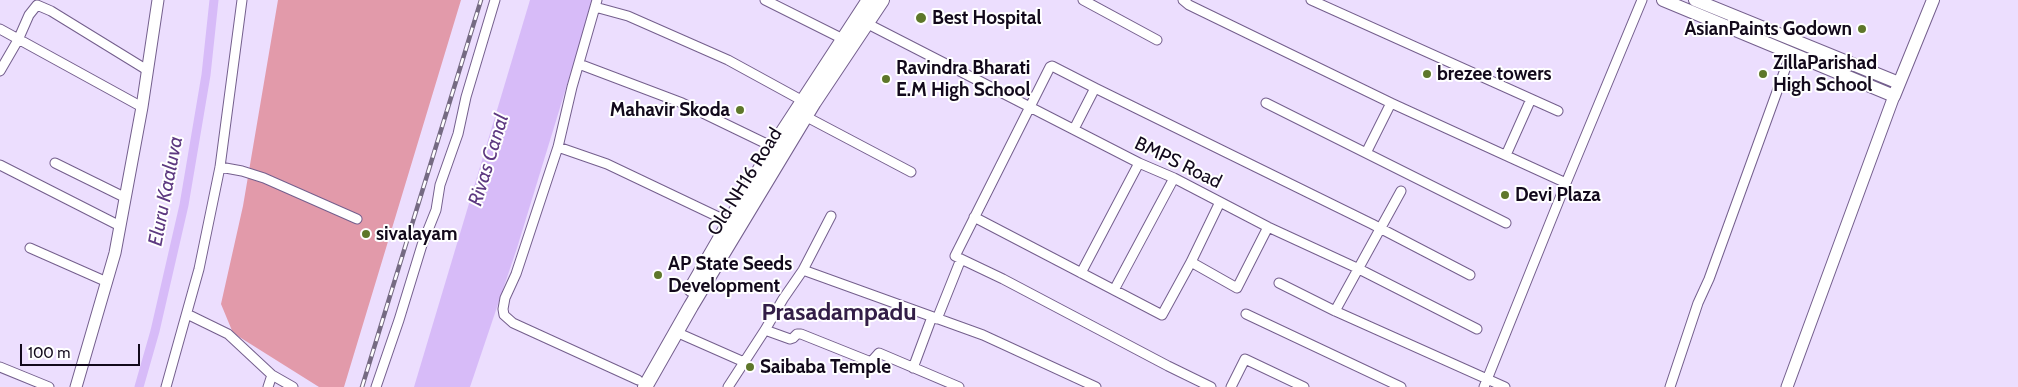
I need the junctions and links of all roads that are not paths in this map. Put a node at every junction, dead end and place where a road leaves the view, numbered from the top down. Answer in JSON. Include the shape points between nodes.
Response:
{"nodes":[{"id":1,"x":158,"y":0,"type":"edge"},
{"id":2,"x":242,"y":0,"type":"edge"},
{"id":3,"x":495,"y":0,"type":"edge"},
{"id":4,"x":765,"y":0,"type":"edge"},
{"id":5,"x":869,"y":0,"type":"edge"},
{"id":6,"x":882,"y":0,"type":"edge"},
{"id":7,"x":1083,"y":0,"type":"edge"},
{"id":8,"x":1183,"y":0,"type":"edge"},
{"id":9,"x":1311,"y":0,"type":"edge"},
{"id":10,"x":1642,"y":0,"type":"edge"},
{"id":11,"x":1663,"y":0,"type":"edge"},
{"id":12,"x":1695,"y":0,"type":"edge"},
{"id":13,"x":1933,"y":0,"type":"edge"},
{"id":14,"x":596,"y":4,"type":"edge"},
{"id":15,"x":1732,"y":21,"type":"junction"},
{"id":16,"x":866,"y":23,"type":"junction"},
{"id":17,"x":0,"y":29,"type":"edge"},
{"id":18,"x":842,"y":39,"type":"junction"},
{"id":19,"x":18,"y":40,"type":"junction"},
{"id":20,"x":1157,"y":40,"type":"dead end"},
{"id":21,"x":1790,"y":53,"type":"junction"},
{"id":22,"x":579,"y":64,"type":"junction"},
{"id":23,"x":0,"y":70,"type":"edge"},
{"id":24,"x":147,"y":70,"type":"junction"},
{"id":25,"x":1899,"y":83,"type":"junction"},
{"id":26,"x":1096,"y":88,"type":"junction"},
{"id":27,"x":1894,"y":96,"type":"junction"},
{"id":28,"x":1531,"y":99,"type":"junction"},
{"id":29,"x":1266,"y":103,"type":"dead end"},
{"id":30,"x":1390,"y":103,"type":"junction"},
{"id":31,"x":142,"y":107,"type":"junction"},
{"id":32,"x":1031,"y":107,"type":"junction"},
{"id":33,"x":802,"y":110,"type":"junction"},
{"id":34,"x":1558,"y":111,"type":"dead end"},
{"id":35,"x":1074,"y":129,"type":"junction"},
{"id":36,"x":558,"y":146,"type":"junction"},
{"id":37,"x":774,"y":147,"type":"junction"},
{"id":38,"x":1366,"y":153,"type":"junction"},
{"id":39,"x":1506,"y":154,"type":"junction"},
{"id":40,"x":55,"y":163,"type":"dead end"},
{"id":41,"x":1139,"y":163,"type":"junction"},
{"id":42,"x":0,"y":165,"type":"edge"},
{"id":43,"x":220,"y":167,"type":"junction"},
{"id":44,"x":911,"y":172,"type":"dead end"},
{"id":45,"x":1174,"y":178,"type":"junction"},
{"id":46,"x":1566,"y":183,"type":"junction"},
{"id":47,"x":1401,"y":191,"type":"dead end"},
{"id":48,"x":124,"y":197,"type":"junction"},
{"id":49,"x":1220,"y":202,"type":"junction"},
{"id":50,"x":832,"y":216,"type":"dead end"},
{"id":51,"x":974,"y":217,"type":"junction"},
{"id":52,"x":358,"y":219,"type":"dead end"},
{"id":53,"x":729,"y":222,"type":"junction"},
{"id":54,"x":1506,"y":223,"type":"dead end"},
{"id":55,"x":120,"y":226,"type":"junction"},
{"id":56,"x":1268,"y":227,"type":"junction"},
{"id":57,"x":1380,"y":228,"type":"junction"},
{"id":58,"x":30,"y":248,"type":"dead end"},
{"id":59,"x":962,"y":259,"type":"junction"},
{"id":60,"x":1191,"y":262,"type":"junction"},
{"id":61,"x":1357,"y":268,"type":"junction"},
{"id":62,"x":803,"y":270,"type":"junction"},
{"id":63,"x":1081,"y":273,"type":"junction"},
{"id":64,"x":1470,"y":275,"type":"dead end"},
{"id":65,"x":107,"y":282,"type":"junction"},
{"id":66,"x":1279,"y":283,"type":"dead end"},
{"id":67,"x":1114,"y":290,"type":"junction"},
{"id":68,"x":1335,"y":311,"type":"junction"},
{"id":69,"x":187,"y":314,"type":"junction"},
{"id":70,"x":1246,"y":314,"type":"dead end"},
{"id":71,"x":935,"y":318,"type":"junction"},
{"id":72,"x":1477,"y":329,"type":"dead end"},
{"id":73,"x":766,"y":330,"type":"junction"},
{"id":74,"x":676,"y":332,"type":"junction"},
{"id":75,"x":744,"y":362,"type":"junction"},
{"id":76,"x":0,"y":367,"type":"edge"},
{"id":77,"x":913,"y":368,"type":"junction"},
{"id":78,"x":272,"y":374,"type":"junction"},
{"id":79,"x":1486,"y":383,"type":"edge"},
{"id":80,"x":639,"y":385,"type":"edge"},
{"id":81,"x":49,"y":387,"type":"edge"},
{"id":82,"x":76,"y":387,"type":"edge"},
{"id":83,"x":166,"y":387,"type":"edge"},
{"id":84,"x":268,"y":387,"type":"edge"},
{"id":85,"x":294,"y":387,"type":"edge"},
{"id":86,"x":376,"y":387,"type":"edge"},
{"id":87,"x":728,"y":387,"type":"edge"},
{"id":88,"x":959,"y":387,"type":"edge"},
{"id":89,"x":1096,"y":387,"type":"edge"},
{"id":90,"x":1211,"y":387,"type":"edge"},
{"id":91,"x":1231,"y":387,"type":"edge"},
{"id":92,"x":1304,"y":387,"type":"edge"},
{"id":93,"x":1401,"y":387,"type":"edge"},
{"id":94,"x":1505,"y":387,"type":"edge"},
{"id":95,"x":1670,"y":387,"type":"edge"},
{"id":96,"x":1787,"y":387,"type":"edge"}],
"edges":[{"from":1,"to":24,"type":"street"},
{"from":2,"to":43,"type":"street"},
{"from":3,"to":86,"type":"street","via":[[458,134],[440,185],[436,210]]},
{"from":4,"to":18,"type":"street"},
{"from":5,"to":18,"type":"main road","name":"Old NH16 Road"},
{"from":6,"to":16,"type":"main road","name":"Old NH16 Road"},
{"from":7,"to":20,"type":"street"},
{"from":8,"to":30,"type":"street"},
{"from":9,"to":28,"type":"street"},
{"from":10,"to":46,"type":"street"},
{"from":11,"to":15,"type":"main road"},
{"from":12,"to":15,"type":"main road"},
{"from":13,"to":25,"type":"main road"},
{"from":14,"to":22,"type":"street"},
{"from":14,"to":33,"type":"street","via":[[720,57]]},
{"from":15,"to":21,"type":"main road"},
{"from":15,"to":25,"type":"main road"},
{"from":16,"to":32,"type":"street","name":"BMPS Road"},
{"from":16,"to":33,"type":"main road","name":"Old NH16 Road","via":[[814,102]]},
{"from":17,"to":19,"type":"street"},
{"from":18,"to":33,"type":"main road","name":"Old NH16 Road"},
{"from":19,"to":23,"type":"street"},
{"from":19,"to":24,"type":"street","via":[[37,5]]},
{"from":19,"to":31,"type":"street"},
{"from":21,"to":27,"type":"main road"},
{"from":21,"to":95,"type":"street"},
{"from":22,"to":36,"type":"street"},
{"from":22,"to":37,"type":"street","via":[[682,103]]},
{"from":24,"to":31,"type":"street"},
{"from":25,"to":27,"type":"main road"},
{"from":26,"to":32,"type":"street","via":[[1052,66]]},
{"from":26,"to":35,"type":"street"},
{"from":26,"to":57,"type":"street"},
{"from":27,"to":96,"type":"street"},
{"from":28,"to":34,"type":"street"},
{"from":28,"to":39,"type":"street"},
{"from":29,"to":38,"type":"street"},
{"from":30,"to":38,"type":"street"},
{"from":30,"to":39,"type":"street"},
{"from":31,"to":48,"type":"street"},
{"from":32,"to":35,"type":"street","name":"BMPS Road"},
{"from":32,"to":51,"type":"street"},
{"from":33,"to":37,"type":"main road","name":"Old NH16 Road"},
{"from":33,"to":44,"type":"street"},
{"from":33,"to":74,"type":"main road","name":"Old NH16 Road"},
{"from":35,"to":41,"type":"street","name":"BMPS Road"},
{"from":36,"to":53,"type":"street","via":[[607,164]]},
{"from":36,"to":80,"type":"street","via":[[505,298],[504,315],[513,323]]},
{"from":37,"to":53,"type":"main road","name":"Old NH16 Road"},
{"from":38,"to":54,"type":"street"},
{"from":39,"to":46,"type":"street"},
{"from":40,"to":48,"type":"street"},
{"from":41,"to":45,"type":"street","name":"BMPS Road"},
{"from":41,"to":63,"type":"street"},
{"from":42,"to":55,"type":"street"},
{"from":43,"to":52,"type":"street","via":[[264,178]]},
{"from":43,"to":69,"type":"street"},
{"from":45,"to":49,"type":"street","name":"BMPS Road"},
{"from":45,"to":67,"type":"street"},
{"from":46,"to":79,"type":"street"},
{"from":47,"to":57,"type":"street"},
{"from":48,"to":55,"type":"street"},
{"from":49,"to":56,"type":"street","name":"BMPS Road"},
{"from":49,"to":60,"type":"street"},
{"from":50,"to":62,"type":"street"},
{"from":51,"to":59,"type":"street","via":[[955,256]]},
{"from":51,"to":63,"type":"street"},
{"from":53,"to":80,"type":"main road","name":"Old NH16 Road"},
{"from":55,"to":65,"type":"street"},
{"from":56,"to":60,"type":"street","via":[[1237,288]]},
{"from":56,"to":61,"type":"street","name":"BMPS Road"},
{"from":57,"to":61,"type":"street"},
{"from":57,"to":64,"type":"street"},
{"from":58,"to":65,"type":"street"},
{"from":59,"to":71,"type":"street"},
{"from":59,"to":90,"type":"street"},
{"from":60,"to":67,"type":"street","via":[[1162,315]]},
{"from":61,"to":68,"type":"street"},
{"from":61,"to":72,"type":"street","name":"BMPS Road"},
{"from":62,"to":71,"type":"street"},
{"from":62,"to":73,"type":"street"},
{"from":63,"to":67,"type":"street"},
{"from":65,"to":82,"type":"street"},
{"from":66,"to":68,"type":"street"},
{"from":68,"to":79,"type":"street"},
{"from":69,"to":78,"type":"street","via":[[228,334]]},
{"from":69,"to":83,"type":"street"},
{"from":70,"to":93,"type":"street"},
{"from":71,"to":77,"type":"street"},
{"from":71,"to":89,"type":"street","via":[[983,335]]},
{"from":73,"to":75,"type":"street"},
{"from":73,"to":77,"type":"street","via":[[790,339],[801,334],[871,362],[878,354]]},
{"from":74,"to":75,"type":"street"},
{"from":74,"to":80,"type":"main road","name":"Old NH16 Road"},
{"from":75,"to":87,"type":"street"},
{"from":76,"to":81,"type":"street"},
{"from":77,"to":88,"type":"street"},
{"from":78,"to":84,"type":"street"},
{"from":78,"to":85,"type":"street"},
{"from":79,"to":94,"type":"street"},
{"from":91,"to":92,"type":"street","via":[[1245,359]]}]}
